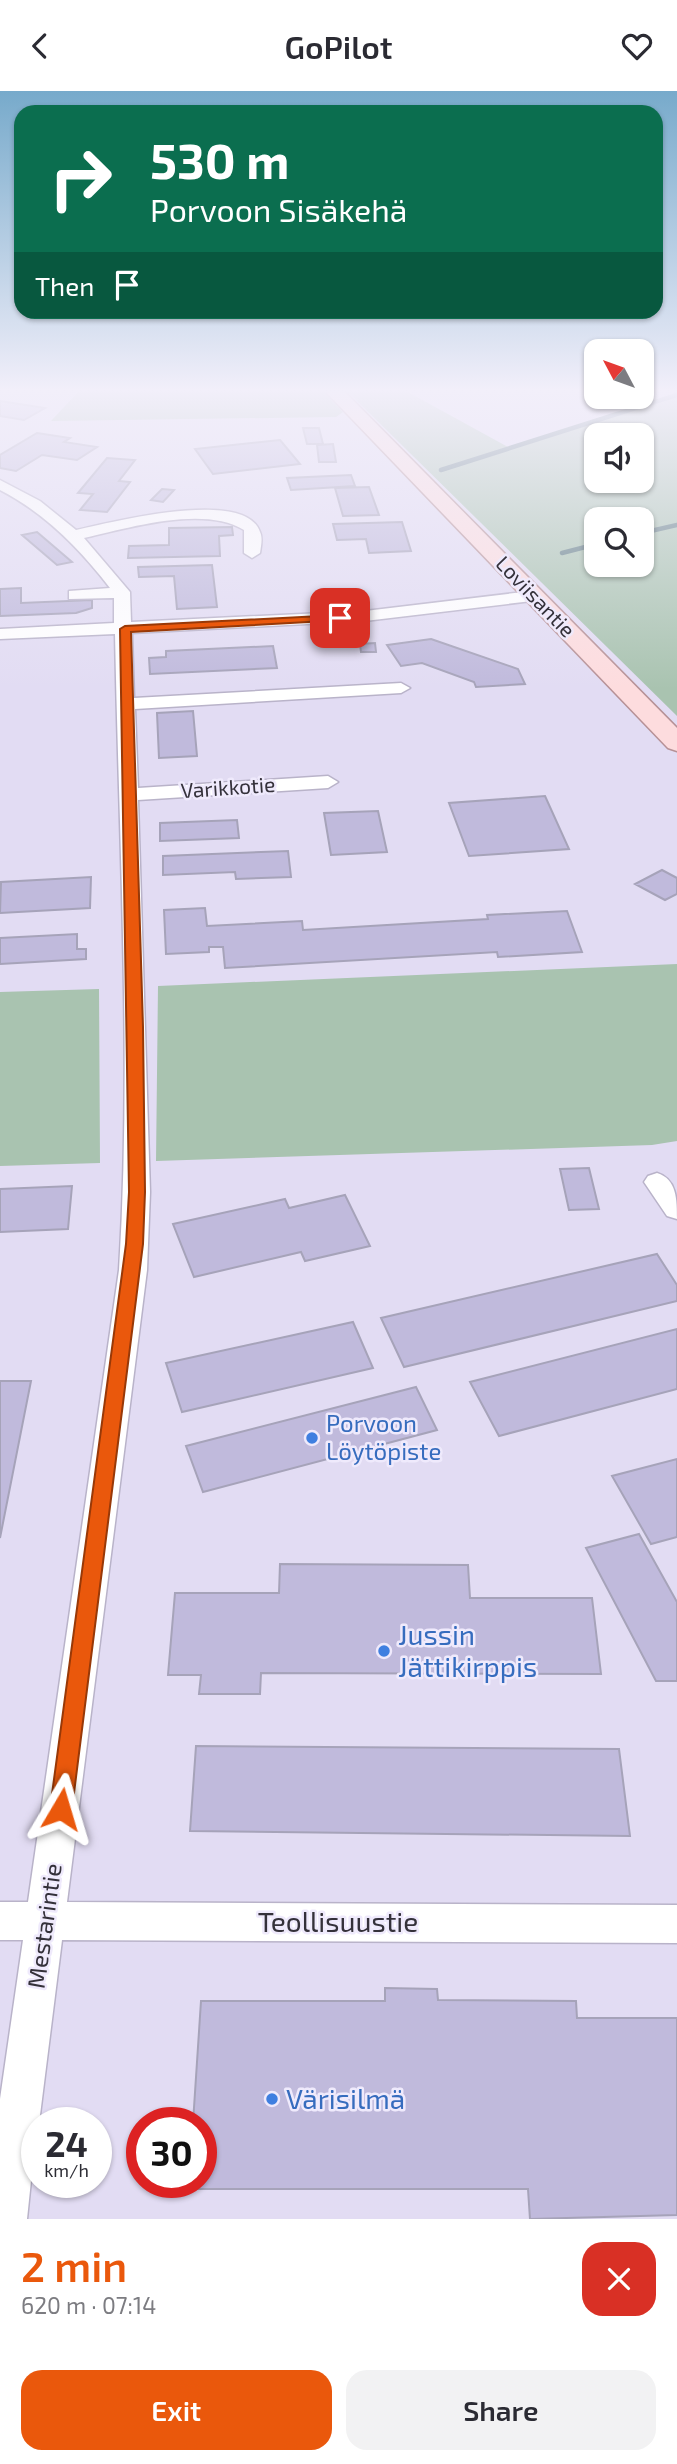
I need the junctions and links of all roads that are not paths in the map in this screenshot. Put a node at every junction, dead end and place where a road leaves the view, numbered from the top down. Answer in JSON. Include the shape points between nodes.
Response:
{"nodes":[{"id":1,"x":12,"y":490,"type":"edge"},
{"id":2,"x":430,"y":490,"type":"edge"},
{"id":3,"x":71,"y":536,"type":"junction"},
{"id":4,"x":252,"y":553,"type":"dead end"},
{"id":5,"x":122,"y":592,"type":"junction"},
{"id":6,"x":75,"y":595,"type":"dead end"},
{"id":7,"x":532,"y":596,"type":"junction"},
{"id":8,"x":125,"y":629,"type":"junction"},
{"id":9,"x":0,"y":634,"type":"edge"},
{"id":10,"x":401,"y":688,"type":"dead end"},
{"id":11,"x":128,"y":704,"type":"junction"},
{"id":12,"x":677,"y":743,"type":"edge"},
{"id":13,"x":327,"y":782,"type":"dead end"},
{"id":14,"x":129,"y":795,"type":"junction"},
{"id":15,"x":657,"y":1182,"type":"dead end"},
{"id":16,"x":677,"y":1210,"type":"edge"},
{"id":17,"x":0,"y":1921,"type":"edge"},
{"id":18,"x":45,"y":1922,"type":"junction"},
{"id":19,"x":677,"y":1924,"type":"edge"},
{"id":20,"x":5,"y":2219,"type":"edge"}],
"edges":[{"from":1,"to":3,"type":"street"},
{"from":2,"to":7,"type":"main road","name":"Loviisantie"},
{"from":3,"to":4,"type":"street","via":[[181,516],[217,515],[234,517],[249,526]]},
{"from":3,"to":5,"type":"street"},
{"from":5,"to":6,"type":"street"},
{"from":5,"to":8,"type":"street","name":"Mestarintie"},
{"from":7,"to":8,"type":"street","via":[[365,616]]},
{"from":7,"to":12,"type":"main road","name":"Loviisantie"},
{"from":8,"to":9,"type":"street"},
{"from":8,"to":11,"type":"street","name":"Mestarintie"},
{"from":10,"to":11,"type":"street"},
{"from":11,"to":14,"type":"street","name":"Mestarintie"},
{"from":13,"to":14,"type":"street","name":"Varikkotie"},
{"from":14,"to":18,"type":"street","name":"Mestarintie","via":[[137,1192],[133,1270]]},
{"from":15,"to":16,"type":"street"},
{"from":17,"to":18,"type":"street","name":"Teollisuustie"},
{"from":18,"to":19,"type":"street","name":"Teollisuustie"},
{"from":18,"to":20,"type":"street","name":"Mestarintie"}]}
